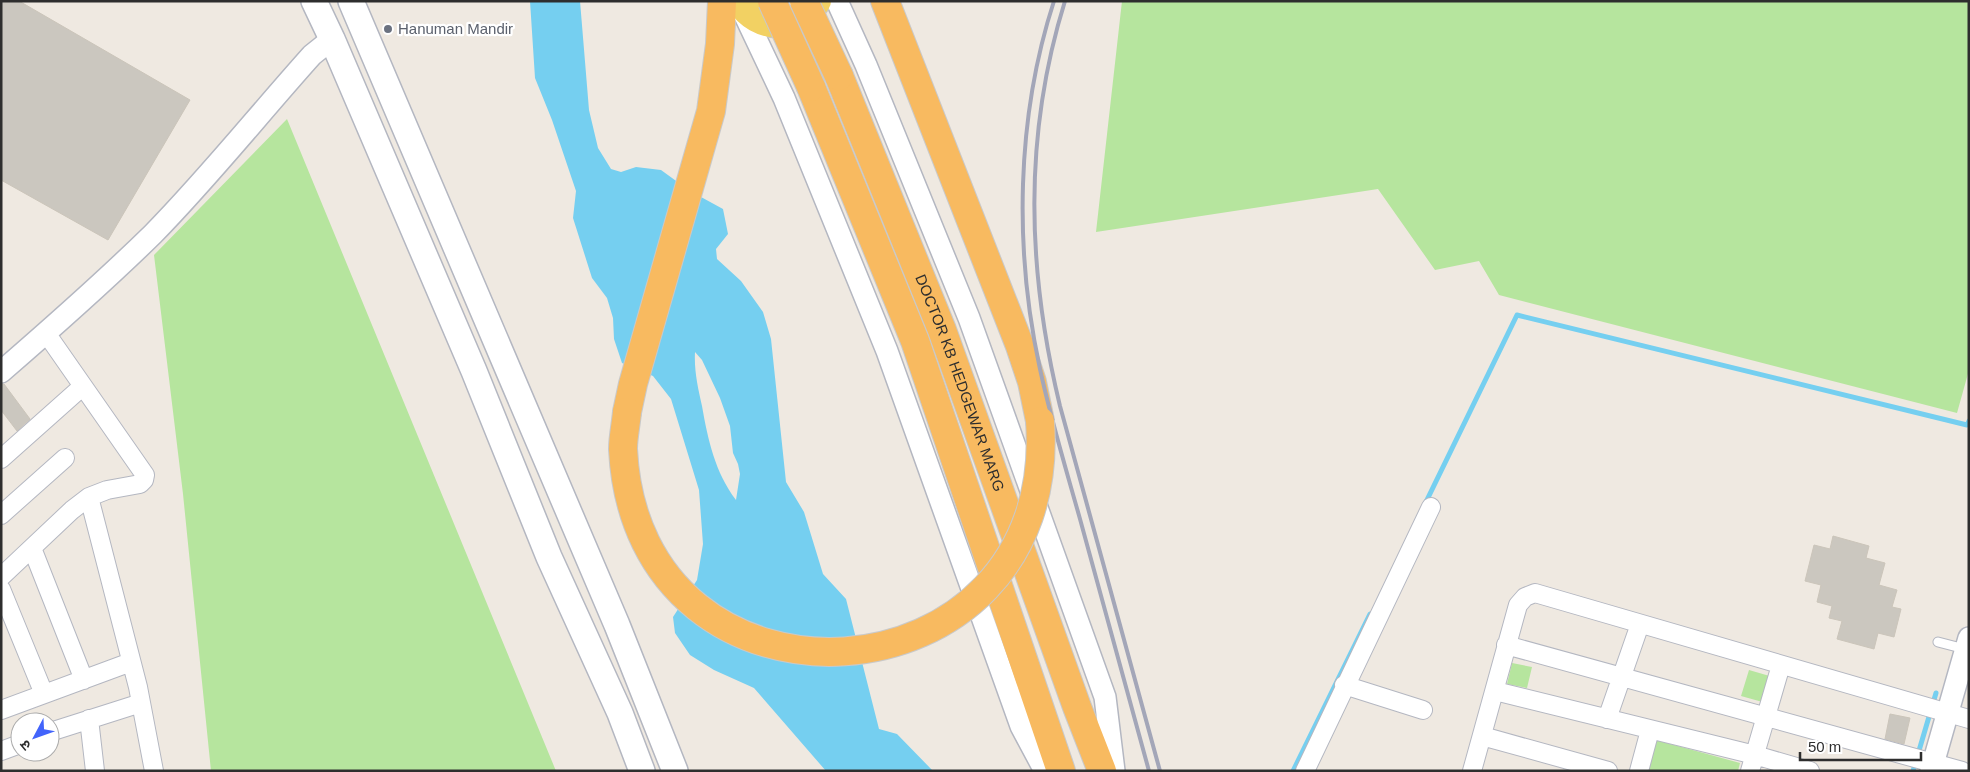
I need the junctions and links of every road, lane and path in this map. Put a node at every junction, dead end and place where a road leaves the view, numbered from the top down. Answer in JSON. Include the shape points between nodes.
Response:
{"nodes":[{"id":1,"x":722,"y":1,"type":"edge"},
{"id":2,"x":739,"y":1,"type":"edge"},
{"id":3,"x":772,"y":1,"type":"edge"},
{"id":4,"x":804,"y":1,"type":"edge"},
{"id":5,"x":817,"y":1,"type":"edge"},
{"id":6,"x":837,"y":1,"type":"edge"},
{"id":7,"x":885,"y":1,"type":"edge"},
{"id":8,"x":354,"y":4,"type":"edge"},
{"id":9,"x":323,"y":21,"type":"edge"},
{"id":10,"x":46,"y":333,"type":"junction"},
{"id":11,"x":1,"y":372,"type":"edge"},
{"id":12,"x":83,"y":386,"type":"junction"},
{"id":13,"x":66,"y":458,"type":"dead end"},
{"id":14,"x":1,"y":459,"type":"edge"},
{"id":15,"x":89,"y":497,"type":"junction"},
{"id":16,"x":1432,"y":506,"type":"dead end"},
{"id":17,"x":1,"y":515,"type":"edge"},
{"id":18,"x":32,"y":548,"type":"junction"},
{"id":19,"x":1,"y":576,"type":"edge"},
{"id":20,"x":1,"y":589,"type":"edge"},
{"id":21,"x":1640,"y":624,"type":"junction"},
{"id":22,"x":1938,"y":642,"type":"dead end"},
{"id":23,"x":1506,"y":645,"type":"junction"},
{"id":24,"x":1966,"y":654,"type":"edge"},
{"id":25,"x":131,"y":662,"type":"junction"},
{"id":26,"x":1781,"y":665,"type":"junction"},
{"id":27,"x":1621,"y":676,"type":"junction"},
{"id":28,"x":84,"y":680,"type":"junction"},
{"id":29,"x":1344,"y":686,"type":"junction"},
{"id":30,"x":1495,"y":691,"type":"junction"},
{"id":31,"x":44,"y":694,"type":"junction"},
{"id":32,"x":141,"y":703,"type":"junction"},
{"id":33,"x":3,"y":705,"type":"edge"},
{"id":34,"x":1423,"y":710,"type":"dead end"},
{"id":35,"x":1948,"y":713,"type":"junction"},
{"id":36,"x":1766,"y":716,"type":"junction"},
{"id":37,"x":89,"y":719,"type":"junction"},
{"id":38,"x":1607,"y":719,"type":"junction"},
{"id":39,"x":1969,"y":719,"type":"edge"},
{"id":40,"x":60,"y":729,"type":"edge"},
{"id":41,"x":1650,"y":730,"type":"junction"},
{"id":42,"x":1482,"y":736,"type":"junction"},
{"id":43,"x":1752,"y":763,"type":"edge"},
{"id":44,"x":1932,"y":767,"type":"edge"},
{"id":45,"x":95,"y":771,"type":"edge"},
{"id":46,"x":154,"y":771,"type":"edge"},
{"id":47,"x":642,"y":771,"type":"edge"},
{"id":48,"x":675,"y":771,"type":"edge"},
{"id":49,"x":1045,"y":771,"type":"edge"},
{"id":50,"x":1060,"y":771,"type":"edge"},
{"id":51,"x":1102,"y":771,"type":"edge"},
{"id":52,"x":1114,"y":771,"type":"edge"},
{"id":53,"x":1304,"y":771,"type":"edge"},
{"id":54,"x":1472,"y":771,"type":"edge"},
{"id":55,"x":1608,"y":771,"type":"edge"},
{"id":56,"x":1639,"y":771,"type":"edge"},
{"id":57,"x":1810,"y":771,"type":"edge"},
{"id":58,"x":1962,"y":771,"type":"edge"}],
"edges":[{"from":1,"to":7,"type":"highway","bridge":true,"via":[[720,52],[711,111],[631,393],[623,448],[627,485],[638,523],[653,556],[677,588],[701,609],[752,639],[774,646],[851,652],[895,644],[916,636],[960,611],[979,594],[1020,538],[1040,474],[1040,421],[1032,382]]},
{"from":2,"to":5,"type":"main road","via":[[752,17],[780,24],[794,21],[807,13]]},
{"from":2,"to":49,"type":"street","via":[[784,98],[887,351],[1021,726]]},
{"from":3,"to":50,"type":"highway","name":"DOCTOR KB HEDGEWAR MARG","bridge":true,"via":[[811,87],[915,341]]},
{"from":4,"to":51,"type":"highway","name":"DOCTOR KB HEDGEWAR MARG","bridge":true,"via":[[839,76],[942,330]]},
{"from":6,"to":52,"type":"street","via":[[969,318],[1105,697]]},
{"from":8,"to":9,"type":"main road"},
{"from":8,"to":48,"type":"main road","via":[[613,616]]},
{"from":9,"to":10,"type":"street","via":[[312,55],[199,185],[154,233]]},
{"from":9,"to":47,"type":"main road"},
{"from":10,"to":11,"type":"street"},
{"from":10,"to":12,"type":"street"},
{"from":12,"to":14,"type":"street"},
{"from":12,"to":15,"type":"street","via":[[145,475],[140,484]]},
{"from":13,"to":17,"type":"street"},
{"from":15,"to":18,"type":"street"},
{"from":15,"to":25,"type":"street"},
{"from":16,"to":29,"type":"street"},
{"from":18,"to":19,"type":"street"},
{"from":18,"to":28,"type":"street"},
{"from":20,"to":31,"type":"street"},
{"from":21,"to":23,"type":"street","via":[[1535,593],[1518,605]]},
{"from":21,"to":26,"type":"street"},
{"from":21,"to":27,"type":"street"},
{"from":22,"to":24,"type":"lane"},
{"from":23,"to":27,"type":"street"},
{"from":23,"to":30,"type":"street"},
{"from":24,"to":35,"type":"street"},
{"from":25,"to":28,"type":"street"},
{"from":25,"to":32,"type":"street"},
{"from":26,"to":35,"type":"street"},
{"from":26,"to":36,"type":"street"},
{"from":27,"to":36,"type":"street"},
{"from":27,"to":38,"type":"street"},
{"from":28,"to":31,"type":"street"},
{"from":29,"to":34,"type":"street"},
{"from":29,"to":53,"type":"street"},
{"from":30,"to":38,"type":"street"},
{"from":30,"to":42,"type":"street"},
{"from":31,"to":33,"type":"street"},
{"from":32,"to":37,"type":"street"},
{"from":32,"to":46,"type":"street"},
{"from":35,"to":39,"type":"street"},
{"from":35,"to":44,"type":"street"},
{"from":36,"to":43,"type":"street"},
{"from":36,"to":44,"type":"street"},
{"from":37,"to":40,"type":"street"},
{"from":37,"to":45,"type":"street"},
{"from":38,"to":41,"type":"street"},
{"from":41,"to":43,"type":"street"},
{"from":41,"to":56,"type":"street"},
{"from":42,"to":54,"type":"street"},
{"from":42,"to":55,"type":"street"},
{"from":43,"to":57,"type":"street"},
{"from":44,"to":58,"type":"street"}]}
